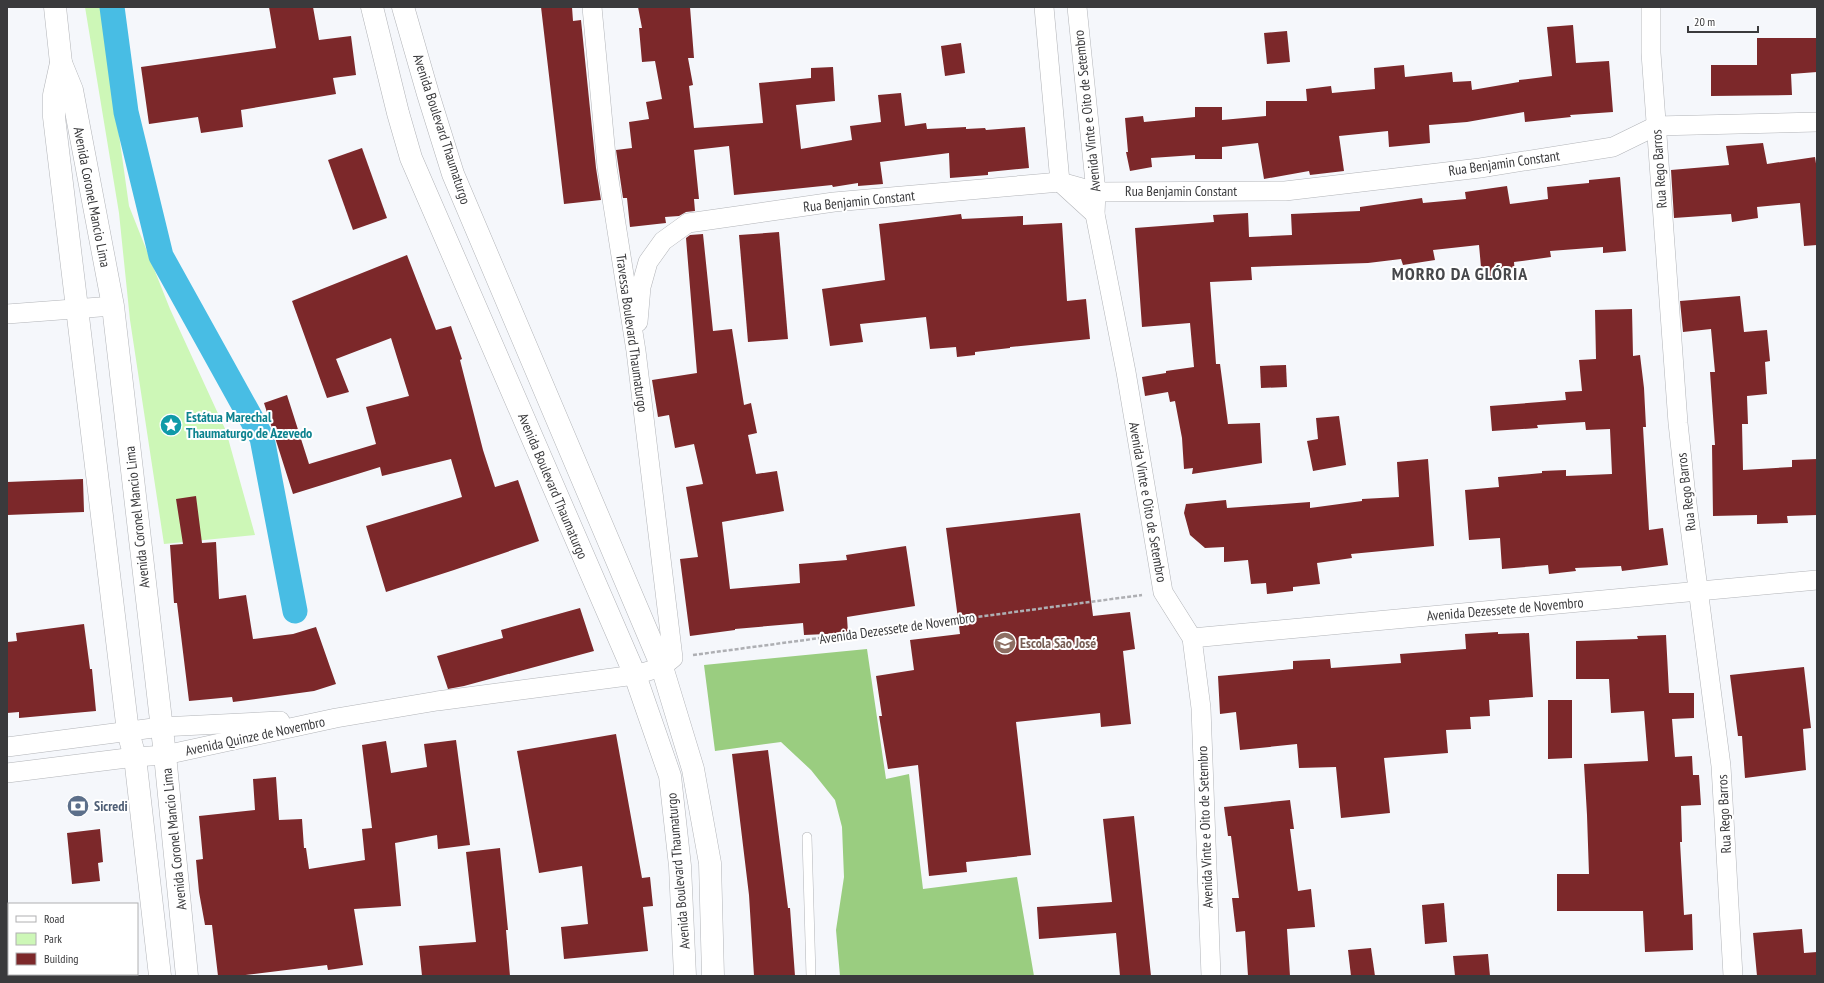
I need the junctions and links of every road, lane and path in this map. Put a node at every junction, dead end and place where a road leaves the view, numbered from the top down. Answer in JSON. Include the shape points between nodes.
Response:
{"nodes":[{"id":1,"x":55,"y":7,"type":"edge"},
{"id":2,"x":372,"y":7,"type":"edge"},
{"id":3,"x":403,"y":7,"type":"edge"},
{"id":4,"x":592,"y":7,"type":"edge"},
{"id":5,"x":1044,"y":7,"type":"edge"},
{"id":6,"x":1077,"y":7,"type":"edge"},
{"id":7,"x":1651,"y":7,"type":"edge"},
{"id":8,"x":61,"y":63,"type":"junction"},
{"id":9,"x":1817,"y":122,"type":"edge"},
{"id":10,"x":1656,"y":126,"type":"junction"},
{"id":11,"x":1060,"y":182,"type":"junction"},
{"id":12,"x":1096,"y":192,"type":"junction"},
{"id":13,"x":1094,"y":214,"type":"junction"},
{"id":14,"x":113,"y":306,"type":"junction"},
{"id":15,"x":77,"y":309,"type":"junction"},
{"id":16,"x":7,"y":314,"type":"edge"},
{"id":17,"x":516,"y":323,"type":"junction"},
{"id":18,"x":488,"y":334,"type":"junction"},
{"id":19,"x":636,"y":351,"type":"junction"},
{"id":20,"x":1817,"y":580,"type":"edge"},
{"id":21,"x":1698,"y":591,"type":"junction"},
{"id":22,"x":1163,"y":592,"type":"junction"},
{"id":23,"x":1192,"y":638,"type":"junction"},
{"id":24,"x":668,"y":662,"type":"junction"},
{"id":25,"x":635,"y":675,"type":"junction"},
{"id":26,"x":336,"y":718,"type":"junction"},
{"id":27,"x":161,"y":727,"type":"junction"},
{"id":28,"x":128,"y":732,"type":"junction"},
{"id":29,"x":7,"y":747,"type":"edge"},
{"id":30,"x":165,"y":755,"type":"junction"},
{"id":31,"x":135,"y":757,"type":"junction"},
{"id":32,"x":7,"y":773,"type":"edge"},
{"id":33,"x":807,"y":836,"type":"dead end"},
{"id":34,"x":160,"y":976,"type":"edge"},
{"id":35,"x":187,"y":976,"type":"edge"},
{"id":36,"x":685,"y":976,"type":"edge"},
{"id":37,"x":713,"y":976,"type":"edge"},
{"id":38,"x":811,"y":976,"type":"edge"},
{"id":39,"x":1211,"y":976,"type":"edge"},
{"id":40,"x":1733,"y":976,"type":"edge"}],
"edges":[{"from":1,"to":8,"type":"main road","name":"Avenida Coronel Mancio Lima"},
{"from":2,"to":18,"type":"main road","name":"Avenida Boulevard Thaumaturgo","via":[[411,158]]},
{"from":3,"to":17,"type":"main road","name":"Avenida Boulevard Thaumaturgo","via":[[453,174]]},
{"from":4,"to":19,"type":"street","name":"Travessa Boulevard Thaumaturgo","via":[[607,167]]},
{"from":5,"to":11,"type":"street"},
{"from":6,"to":12,"type":"street","name":"Avenida Vinte e Oito de Setembro"},
{"from":7,"to":10,"type":"street","name":"Rua Rego Barros"},
{"from":8,"to":14,"type":"main road","name":"Avenida Coronel Mancio Lima","via":[[72,90]]},
{"from":8,"to":15,"type":"main road","name":"Avenida Coronel Mancio Lima","via":[[54,95],[54,117]]},
{"from":9,"to":10,"type":"street","name":"Rua Benjamin Constant"},
{"from":10,"to":12,"type":"street","name":"Rua Benjamin Constant","via":[[1613,147],[1480,168],[1285,191]]},
{"from":10,"to":21,"type":"street","name":"Rua Rego Barros","via":[[1678,423]]},
{"from":11,"to":12,"type":"street","name":"Rua Benjamin Constant"},
{"from":11,"to":13,"type":"street","name":"Avenida Vinte e Oito de Setembro"},
{"from":11,"to":19,"type":"street","name":"Rua Benjamin Constant","via":[[834,202],[688,223],[663,240],[648,262],[641,287]]},
{"from":12,"to":13,"type":"street","name":"Avenida Vinte e Oito de Setembro"},
{"from":13,"to":22,"type":"street","name":"Avenida Vinte e Oito de Setembro","via":[[1126,372]]},
{"from":14,"to":15,"type":"street"},
{"from":14,"to":27,"type":"main road","name":"Avenida Coronel Mancio Lima"},
{"from":15,"to":16,"type":"street"},
{"from":15,"to":28,"type":"main road","name":"Avenida Coronel Mancio Lima"},
{"from":17,"to":18,"type":"main road"},
{"from":17,"to":24,"type":"main road","name":"Avenida Boulevard Thaumaturgo"},
{"from":18,"to":25,"type":"main road","name":"Avenida Boulevard Thaumaturgo"},
{"from":19,"to":24,"type":"street","name":"Travessa Boulevard Thaumaturgo"},
{"from":20,"to":21,"type":"street","name":"Avenida Dezessete de Novembro"},
{"from":21,"to":23,"type":"street","name":"Avenida Dezessete de Novembro"},
{"from":21,"to":40,"type":"street","name":"Rua Rego Barros","via":[[1721,766]]},
{"from":22,"to":23,"type":"street","name":"Avenida Vinte e Oito de Setembro"},
{"from":22,"to":24,"type":"path","name":"Avenida Dezessete de Novembro"},
{"from":23,"to":39,"type":"street","name":"Avenida Vinte e Oito de Setembro","via":[[1201,708]]},
{"from":24,"to":25,"type":"street"},
{"from":24,"to":37,"type":"main road","name":"Avenida Boulevard Thaumaturgo","via":[[693,769],[710,863]]},
{"from":25,"to":26,"type":"street","name":"Avenida Quinze de Novembro","via":[[437,701]]},
{"from":25,"to":36,"type":"main road","name":"Avenida Boulevard Thaumaturgo","via":[[670,776],[680,866]]},
{"from":26,"to":27,"type":"street","name":"Avenida Quinze de Novembro"},
{"from":26,"to":30,"type":"street","name":"Avenida Quinze de Novembro"},
{"from":27,"to":28,"type":"street","name":"Avenida Quinze de Novembro"},
{"from":27,"to":30,"type":"main road","name":"Avenida Coronel Mancio Lima"},
{"from":28,"to":29,"type":"street","name":"Avenida Quinze de Novembro"},
{"from":28,"to":31,"type":"main road","name":"Avenida Coronel Mancio Lima"},
{"from":30,"to":31,"type":"street","name":"Avenida Quinze de Novembro"},
{"from":30,"to":35,"type":"main road","name":"Avenida Coronel Mancio Lima"},
{"from":31,"to":32,"type":"street","name":"Avenida Quinze de Novembro"},
{"from":31,"to":34,"type":"main road","name":"Avenida Coronel Mancio Lima"},
{"from":33,"to":38,"type":"lane"}]}
